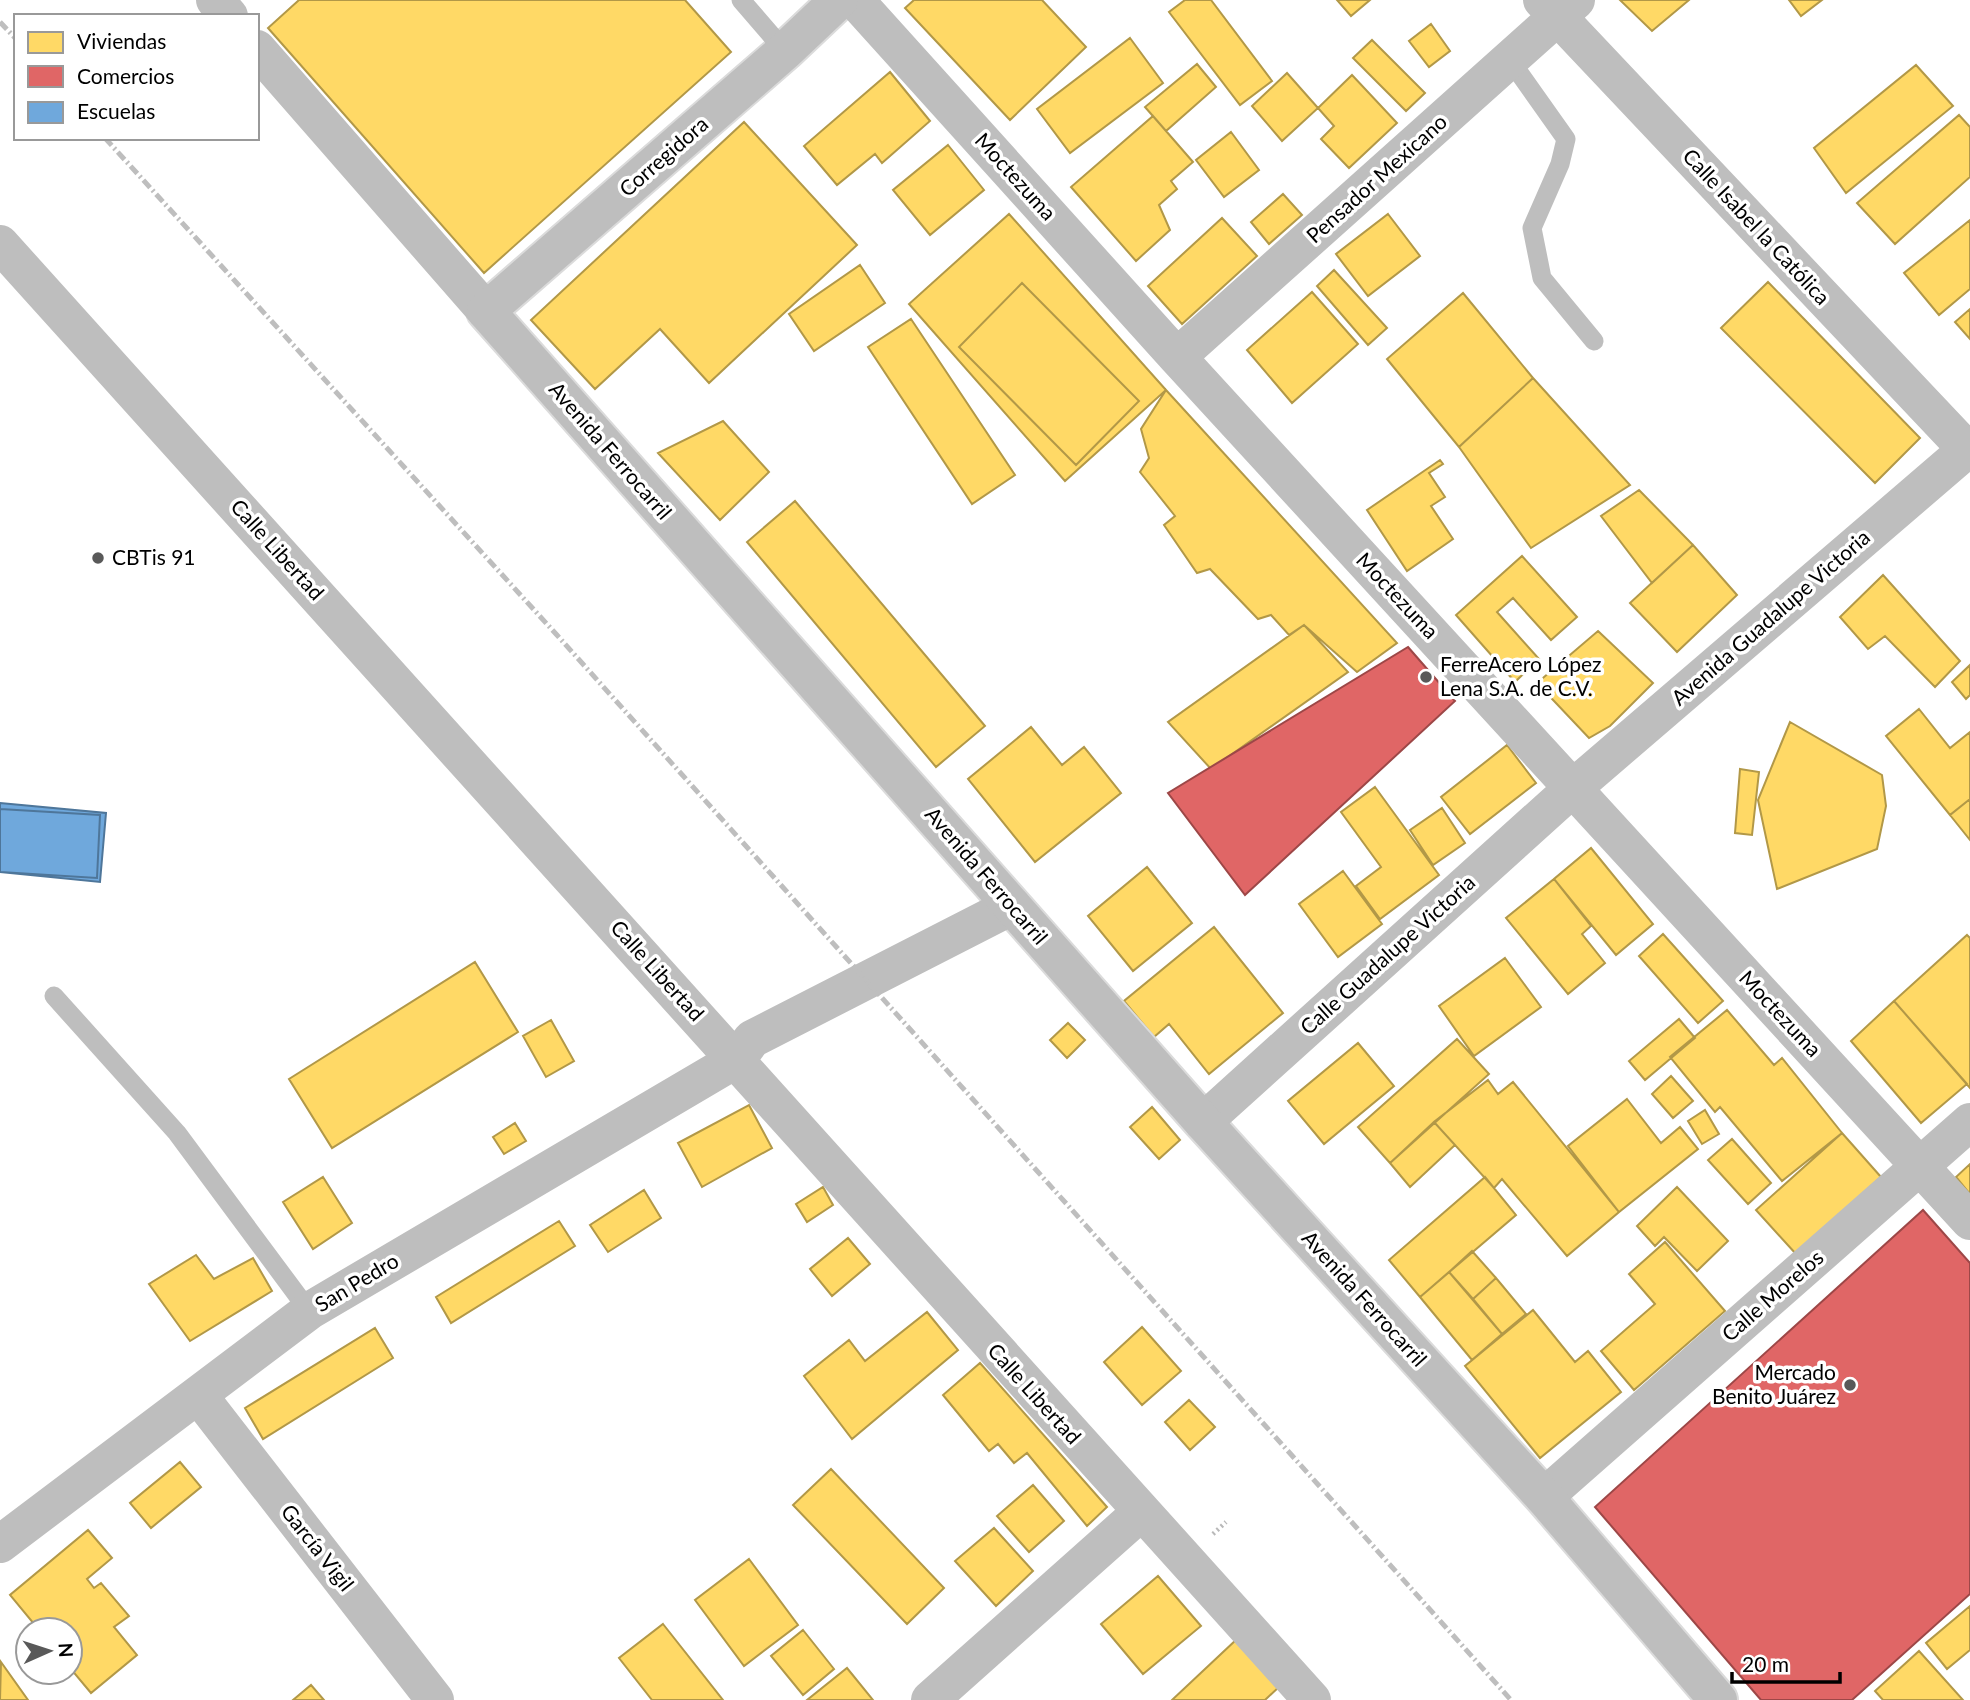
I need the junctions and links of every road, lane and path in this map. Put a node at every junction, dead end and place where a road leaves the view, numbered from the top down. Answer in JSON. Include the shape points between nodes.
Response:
{"nodes":[{"id":1,"x":215,"y":0,"type":"edge"},
{"id":2,"x":741,"y":0,"type":"edge"},
{"id":3,"x":839,"y":0,"type":"edge"},
{"id":4,"x":855,"y":0,"type":"edge"},
{"id":5,"x":1559,"y":6,"type":"edge"},
{"id":6,"x":227,"y":14,"type":"edge"},
{"id":7,"x":259,"y":50,"type":"edge"},
{"id":8,"x":785,"y":51,"type":"junction"},
{"id":9,"x":1510,"y":60,"type":"junction"},
{"id":10,"x":0,"y":244,"type":"edge"},
{"id":11,"x":486,"y":311,"type":"junction"},
{"id":12,"x":1594,"y":341,"type":"dead end"},
{"id":13,"x":1177,"y":357,"type":"junction"},
{"id":14,"x":1969,"y":450,"type":"edge"},
{"id":15,"x":1573,"y":788,"type":"junction"},
{"id":16,"x":1012,"y":906,"type":"junction"},
{"id":17,"x":54,"y":996,"type":"dead end"},
{"id":18,"x":737,"y":1059,"type":"junction"},
{"id":19,"x":1203,"y":1122,"type":"junction"},
{"id":20,"x":1970,"y":1122,"type":"edge"},
{"id":21,"x":1921,"y":1167,"type":"junction"},
{"id":22,"x":1970,"y":1221,"type":"edge"},
{"id":23,"x":309,"y":1311,"type":"junction"},
{"id":24,"x":199,"y":1396,"type":"junction"},
{"id":25,"x":1544,"y":1497,"type":"junction"},
{"id":26,"x":1140,"y":1513,"type":"junction"},
{"id":27,"x":0,"y":1544,"type":"edge"},
{"id":28,"x":435,"y":1700,"type":"edge"},
{"id":29,"x":930,"y":1700,"type":"edge"},
{"id":30,"x":1312,"y":1700,"type":"edge"},
{"id":31,"x":1718,"y":1700,"type":"edge"}],
"edges":[{"from":1,"to":6,"type":"street"},
{"from":2,"to":8,"type":"lane"},
{"from":3,"to":8,"type":"street","name":"Corregidora"},
{"from":4,"to":13,"type":"street","name":"Moctezuma"},
{"from":5,"to":9,"type":"street","name":"Pensador Mexicano"},
{"from":5,"to":14,"type":"street","name":"Calle Isabel la Católica"},
{"from":7,"to":11,"type":"street","name":"Avenida Ferrocarril"},
{"from":8,"to":11,"type":"street","name":"Corregidora"},
{"from":9,"to":12,"type":"lane","via":[[1566,139],[1532,228],[1542,278]]},
{"from":9,"to":13,"type":"street","name":"Pensador Mexicano"},
{"from":10,"to":18,"type":"street","name":"Calle Libertad"},
{"from":11,"to":16,"type":"street","name":"Avenida Ferrocarril"},
{"from":13,"to":15,"type":"street","name":"Moctezuma"},
{"from":14,"to":15,"type":"street","name":"Avenida Guadalupe Victoria"},
{"from":15,"to":19,"type":"street","name":"Calle Guadalupe Victoria"},
{"from":15,"to":21,"type":"street","name":"Moctezuma"},
{"from":16,"to":18,"type":"street","name":"San Pedro","via":[[752,1039]]},
{"from":16,"to":19,"type":"street","name":"Avenida Ferrocarril"},
{"from":17,"to":23,"type":"lane","via":[[177,1133]]},
{"from":18,"to":23,"type":"street","name":"San Pedro"},
{"from":18,"to":26,"type":"street","name":"Calle Libertad"},
{"from":19,"to":25,"type":"street","name":"Avenida Ferrocarril"},
{"from":20,"to":21,"type":"street","name":"Calle Morelos"},
{"from":21,"to":22,"type":"street","name":"Moctezuma"},
{"from":21,"to":25,"type":"street","name":"Calle Morelos"},
{"from":23,"to":24,"type":"street","name":"San Pedro"},
{"from":24,"to":27,"type":"street","name":"San Pedro"},
{"from":24,"to":28,"type":"street","name":"García Vigil"},
{"from":25,"to":31,"type":"street","name":"Avenida Ferrocarril"},
{"from":26,"to":29,"type":"street"},
{"from":26,"to":30,"type":"street","name":"Calle Libertad"}]}
